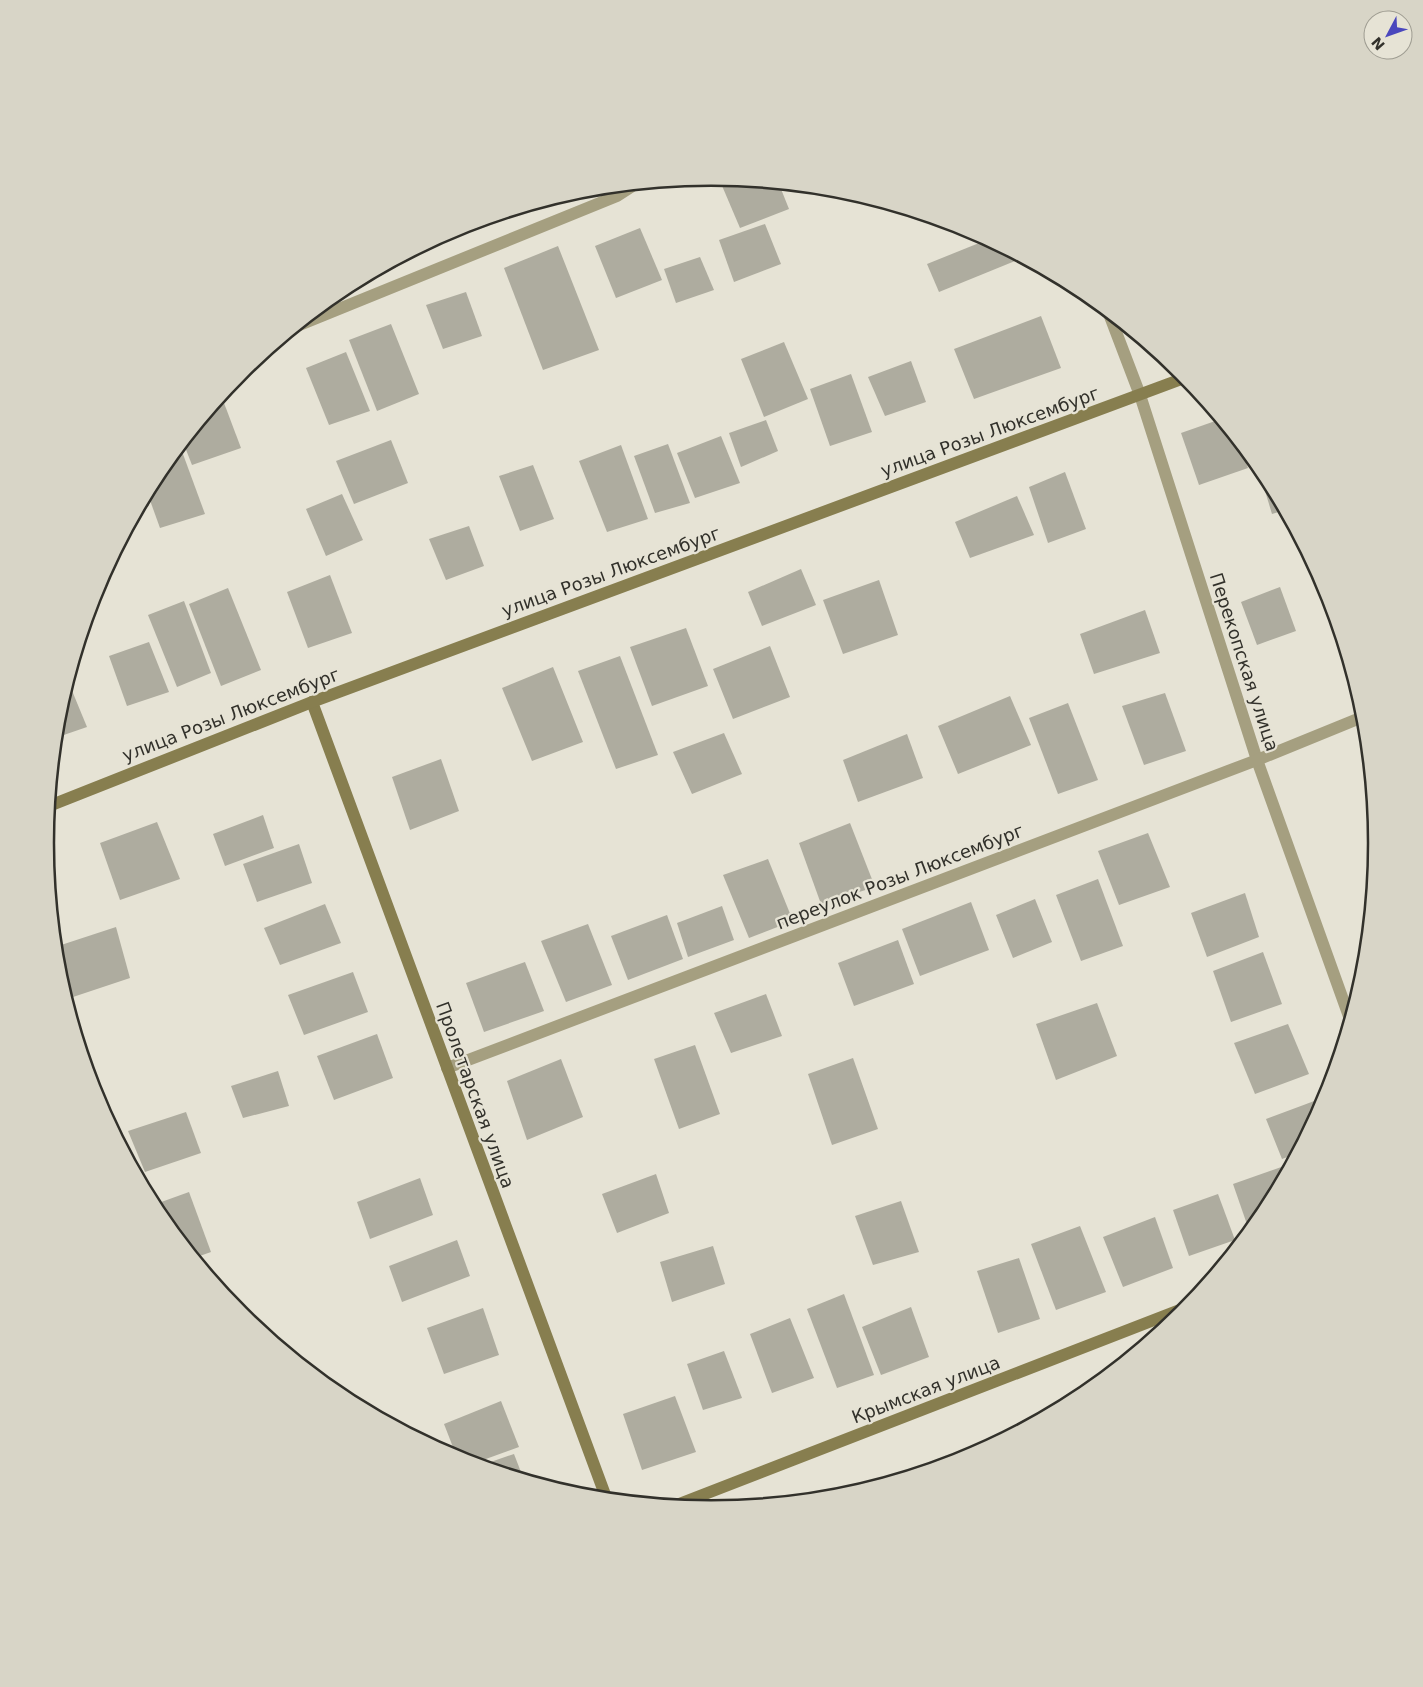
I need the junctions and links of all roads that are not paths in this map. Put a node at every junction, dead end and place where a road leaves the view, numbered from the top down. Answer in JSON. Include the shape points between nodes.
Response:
{"nodes":[{"id":1,"x":624,"y":191,"type":"edge"},
{"id":2,"x":316,"y":318,"type":"edge"},
{"id":3,"x":1112,"y":322,"type":"edge"},
{"id":4,"x":1179,"y":380,"type":"edge"},
{"id":5,"x":1140,"y":395,"type":"junction"},
{"id":6,"x":312,"y":702,"type":"junction"},
{"id":7,"x":1358,"y":719,"type":"edge"},
{"id":8,"x":1257,"y":760,"type":"junction"},
{"id":9,"x":55,"y":804,"type":"edge"},
{"id":10,"x":1347,"y":1014,"type":"edge"},
{"id":11,"x":447,"y":1068,"type":"junction"},
{"id":12,"x":1173,"y":1313,"type":"edge"},
{"id":13,"x":604,"y":1492,"type":"edge"},
{"id":14,"x":688,"y":1500,"type":"edge"}],
"edges":[{"from":1,"to":2,"type":"street"},
{"from":3,"to":5,"type":"street","name":"Перекопская улица"},
{"from":4,"to":5,"type":"main road","name":"улица Розы Люксембург"},
{"from":5,"to":6,"type":"main road","name":"улица Розы Люксембург"},
{"from":5,"to":8,"type":"street","name":"Перекопская улица"},
{"from":6,"to":9,"type":"main road","name":"улица Розы Люксембург"},
{"from":6,"to":11,"type":"main road","name":"Пролетарская улица"},
{"from":7,"to":8,"type":"street","name":"переулок Розы Люксембург"},
{"from":8,"to":10,"type":"street","name":"Перекопская улица"},
{"from":8,"to":11,"type":"street","name":"переулок Розы Люксембург"},
{"from":11,"to":13,"type":"main road","name":"Пролетарская улица"},
{"from":12,"to":14,"type":"main road","name":"Крымская улица"}]}
